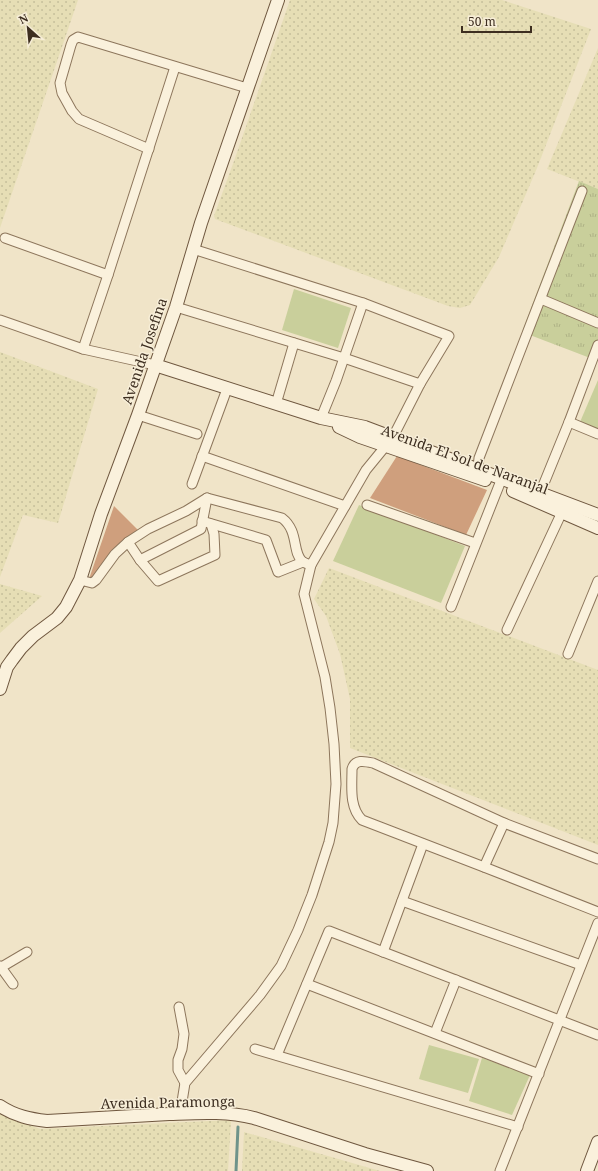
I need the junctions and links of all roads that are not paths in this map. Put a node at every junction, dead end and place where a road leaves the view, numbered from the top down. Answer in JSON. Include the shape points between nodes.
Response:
{"nodes":[{"id":1,"x":278,"y":0,"type":"edge"},
{"id":2,"x":175,"y":67,"type":"junction"},
{"id":3,"x":247,"y":88,"type":"junction"},
{"id":4,"x":149,"y":149,"type":"junction"},
{"id":5,"x":582,"y":191,"type":"dead end"},
{"id":6,"x":5,"y":238,"type":"dead end"},
{"id":7,"x":192,"y":249,"type":"junction"},
{"id":8,"x":108,"y":275,"type":"junction"},
{"id":9,"x":541,"y":299,"type":"junction"},
{"id":10,"x":363,"y":303,"type":"junction"},
{"id":11,"x":176,"y":307,"type":"junction"},
{"id":12,"x":0,"y":320,"type":"edge"},
{"id":13,"x":598,"y":323,"type":"edge"},
{"id":14,"x":294,"y":343,"type":"junction"},
{"id":15,"x":598,"y":345,"type":"edge"},
{"id":16,"x":83,"y":349,"type":"junction"},
{"id":17,"x":344,"y":358,"type":"junction"},
{"id":18,"x":155,"y":365,"type":"junction"},
{"id":19,"x":420,"y":384,"type":"junction"},
{"id":20,"x":228,"y":389,"type":"junction"},
{"id":21,"x":276,"y":404,"type":"junction"},
{"id":22,"x":138,"y":415,"type":"junction"},
{"id":23,"x":321,"y":418,"type":"junction"},
{"id":24,"x":569,"y":422,"type":"junction"},
{"id":25,"x":197,"y":434,"type":"dead end"},
{"id":26,"x":598,"y":434,"type":"edge"},
{"id":27,"x":390,"y":441,"type":"junction"},
{"id":28,"x":202,"y":456,"type":"junction"},
{"id":29,"x":477,"y":473,"type":"junction"},
{"id":30,"x":500,"y":482,"type":"junction"},
{"id":31,"x":192,"y":484,"type":"dead end"},
{"id":32,"x":539,"y":497,"type":"junction"},
{"id":33,"x":207,"y":498,"type":"junction"},
{"id":34,"x":367,"y":504,"type":"dead end"},
{"id":35,"x":345,"y":506,"type":"junction"},
{"id":36,"x":562,"y":512,"type":"junction"},
{"id":37,"x":598,"y":515,"type":"edge"},
{"id":38,"x":207,"y":523,"type":"junction"},
{"id":39,"x":598,"y":528,"type":"edge"},
{"id":40,"x":128,"y":542,"type":"junction"},
{"id":41,"x":475,"y":543,"type":"junction"},
{"id":42,"x":140,"y":560,"type":"junction"},
{"id":43,"x":307,"y":563,"type":"junction"},
{"id":44,"x":80,"y":580,"type":"junction"},
{"id":45,"x":598,"y":581,"type":"edge"},
{"id":46,"x":451,"y":607,"type":"dead end"},
{"id":47,"x":507,"y":630,"type":"dead end"},
{"id":48,"x":568,"y":654,"type":"dead end"},
{"id":49,"x":0,"y":689,"type":"edge"},
{"id":50,"x":504,"y":823,"type":"junction"},
{"id":51,"x":423,"y":844,"type":"junction"},
{"id":52,"x":598,"y":858,"type":"edge"},
{"id":53,"x":484,"y":867,"type":"junction"},
{"id":54,"x":402,"y":901,"type":"junction"},
{"id":55,"x":598,"y":912,"type":"edge"},
{"id":56,"x":598,"y":923,"type":"edge"},
{"id":57,"x":27,"y":952,"type":"dead end"},
{"id":58,"x":383,"y":952,"type":"junction"},
{"id":59,"x":582,"y":965,"type":"junction"},
{"id":60,"x":0,"y":967,"type":"edge"},
{"id":61,"x":456,"y":980,"type":"junction"},
{"id":62,"x":13,"y":984,"type":"dead end"},
{"id":63,"x":307,"y":984,"type":"junction"},
{"id":64,"x":179,"y":1007,"type":"dead end"},
{"id":65,"x":560,"y":1020,"type":"junction"},
{"id":66,"x":435,"y":1033,"type":"junction"},
{"id":67,"x":598,"y":1035,"type":"edge"},
{"id":68,"x":255,"y":1049,"type":"dead end"},
{"id":69,"x":276,"y":1055,"type":"junction"},
{"id":70,"x":539,"y":1074,"type":"junction"},
{"id":71,"x":185,"y":1083,"type":"junction"},
{"id":72,"x":0,"y":1106,"type":"edge"},
{"id":73,"x":180,"y":1114,"type":"junction"},
{"id":74,"x":518,"y":1127,"type":"junction"},
{"id":75,"x":598,"y":1142,"type":"edge"},
{"id":76,"x":427,"y":1171,"type":"edge"},
{"id":77,"x":500,"y":1171,"type":"edge"},
{"id":78,"x":587,"y":1171,"type":"edge"}],
"edges":[{"from":1,"to":3,"type":"street","name":"Avenida Josefina"},
{"from":2,"to":3,"type":"street"},
{"from":2,"to":4,"type":"street"},
{"from":2,"to":4,"type":"street","via":[[78,37],[71,45],[60,83],[62,93],[72,111],[79,119]]},
{"from":3,"to":7,"type":"street","name":"Avenida Josefina"},
{"from":4,"to":8,"type":"street"},
{"from":5,"to":9,"type":"street"},
{"from":6,"to":8,"type":"street"},
{"from":7,"to":10,"type":"street"},
{"from":7,"to":11,"type":"street","name":"Avenida Josefina"},
{"from":8,"to":16,"type":"street"},
{"from":9,"to":13,"type":"street"},
{"from":9,"to":29,"type":"street","via":[[479,458]]},
{"from":10,"to":17,"type":"street"},
{"from":10,"to":19,"type":"street","via":[[449,336]]},
{"from":11,"to":14,"type":"street"},
{"from":11,"to":18,"type":"street","name":"Avenida Josefina"},
{"from":12,"to":16,"type":"street","name":"Avenida El Sol de Naranjal"},
{"from":14,"to":17,"type":"street"},
{"from":14,"to":21,"type":"street"},
{"from":15,"to":24,"type":"street"},
{"from":16,"to":18,"type":"street","name":"Avenida El Sol de Naranjal"},
{"from":17,"to":19,"type":"street"},
{"from":17,"to":23,"type":"street"},
{"from":18,"to":20,"type":"street","name":"Avenida El Sol de Naranjal"},
{"from":18,"to":22,"type":"street","name":"Avenida Josefina"},
{"from":19,"to":27,"type":"street"},
{"from":20,"to":21,"type":"street","name":"Avenida El Sol de Naranjal"},
{"from":20,"to":28,"type":"street"},
{"from":21,"to":23,"type":"street","name":"Avenida El Sol de Naranjal"},
{"from":22,"to":25,"type":"street"},
{"from":22,"to":44,"type":"street","name":"Avenida Josefina","via":[[101,514]]},
{"from":23,"to":27,"type":"street","name":"Avenida El Sol de Naranjal","via":[[365,427]]},
{"from":24,"to":26,"type":"street"},
{"from":24,"to":32,"type":"street"},
{"from":27,"to":29,"type":"street","name":"Avenida El Sol de Naranjal"},
{"from":27,"to":35,"type":"street","via":[[366,470]]},
{"from":28,"to":31,"type":"street"},
{"from":28,"to":35,"type":"street"},
{"from":29,"to":30,"type":"street","name":"Avenida El Sol de Naranjal"},
{"from":30,"to":32,"type":"street","name":"Avenida El Sol de Naranjal"},
{"from":30,"to":41,"type":"street"},
{"from":32,"to":36,"type":"street","name":"Avenida El Sol de Naranjal"},
{"from":32,"to":37,"type":"street","name":"Avenida El Sol de Naranjal"},
{"from":33,"to":38,"type":"street"},
{"from":33,"to":40,"type":"street"},
{"from":33,"to":43,"type":"street","via":[[282,518],[292,528],[299,557]]},
{"from":34,"to":41,"type":"street"},
{"from":35,"to":43,"type":"street"},
{"from":36,"to":39,"type":"street","name":"Avenida El Sol de Naranjal"},
{"from":36,"to":47,"type":"street"},
{"from":38,"to":42,"type":"street"},
{"from":38,"to":42,"type":"street","via":[[214,534],[215,555],[158,581]]},
{"from":38,"to":43,"type":"street","via":[[266,540],[278,572]]},
{"from":40,"to":42,"type":"street"},
{"from":40,"to":44,"type":"street","via":[[115,554],[96,580],[88,583]]},
{"from":41,"to":46,"type":"street"},
{"from":43,"to":71,"type":"street","via":[[304,594],[325,677],[334,744],[336,784],[329,842],[312,895],[281,966],[260,995]]},
{"from":44,"to":49,"type":"street","name":"Avenida Josefina","via":[[66,607],[57,618],[20,648],[4,674]]},
{"from":45,"to":48,"type":"street"},
{"from":50,"to":51,"type":"street","via":[[373,763],[364,761],[354,764],[352,794],[357,815],[362,820]]},
{"from":50,"to":52,"type":"street"},
{"from":50,"to":53,"type":"street"},
{"from":51,"to":53,"type":"street"},
{"from":51,"to":54,"type":"street"},
{"from":53,"to":55,"type":"street"},
{"from":54,"to":58,"type":"street"},
{"from":54,"to":59,"type":"street"},
{"from":56,"to":59,"type":"street"},
{"from":57,"to":60,"type":"street"},
{"from":58,"to":61,"type":"street"},
{"from":58,"to":63,"type":"street","via":[[330,931]]},
{"from":59,"to":65,"type":"street"},
{"from":60,"to":62,"type":"street"},
{"from":61,"to":65,"type":"street"},
{"from":61,"to":66,"type":"street"},
{"from":63,"to":66,"type":"street"},
{"from":63,"to":69,"type":"street"},
{"from":64,"to":71,"type":"street","via":[[184,1034],[178,1070]]},
{"from":65,"to":67,"type":"street"},
{"from":65,"to":70,"type":"street"},
{"from":66,"to":70,"type":"street"},
{"from":68,"to":69,"type":"street"},
{"from":69,"to":74,"type":"street"},
{"from":70,"to":74,"type":"street"},
{"from":71,"to":73,"type":"street"},
{"from":72,"to":73,"type":"street","name":"Avenida Paramonga","via":[[26,1118],[47,1121]]},
{"from":73,"to":76,"type":"street","name":"Avenida Paramonga","via":[[222,1113],[254,1118]]},
{"from":74,"to":77,"type":"street"},
{"from":75,"to":78,"type":"street"}]}
